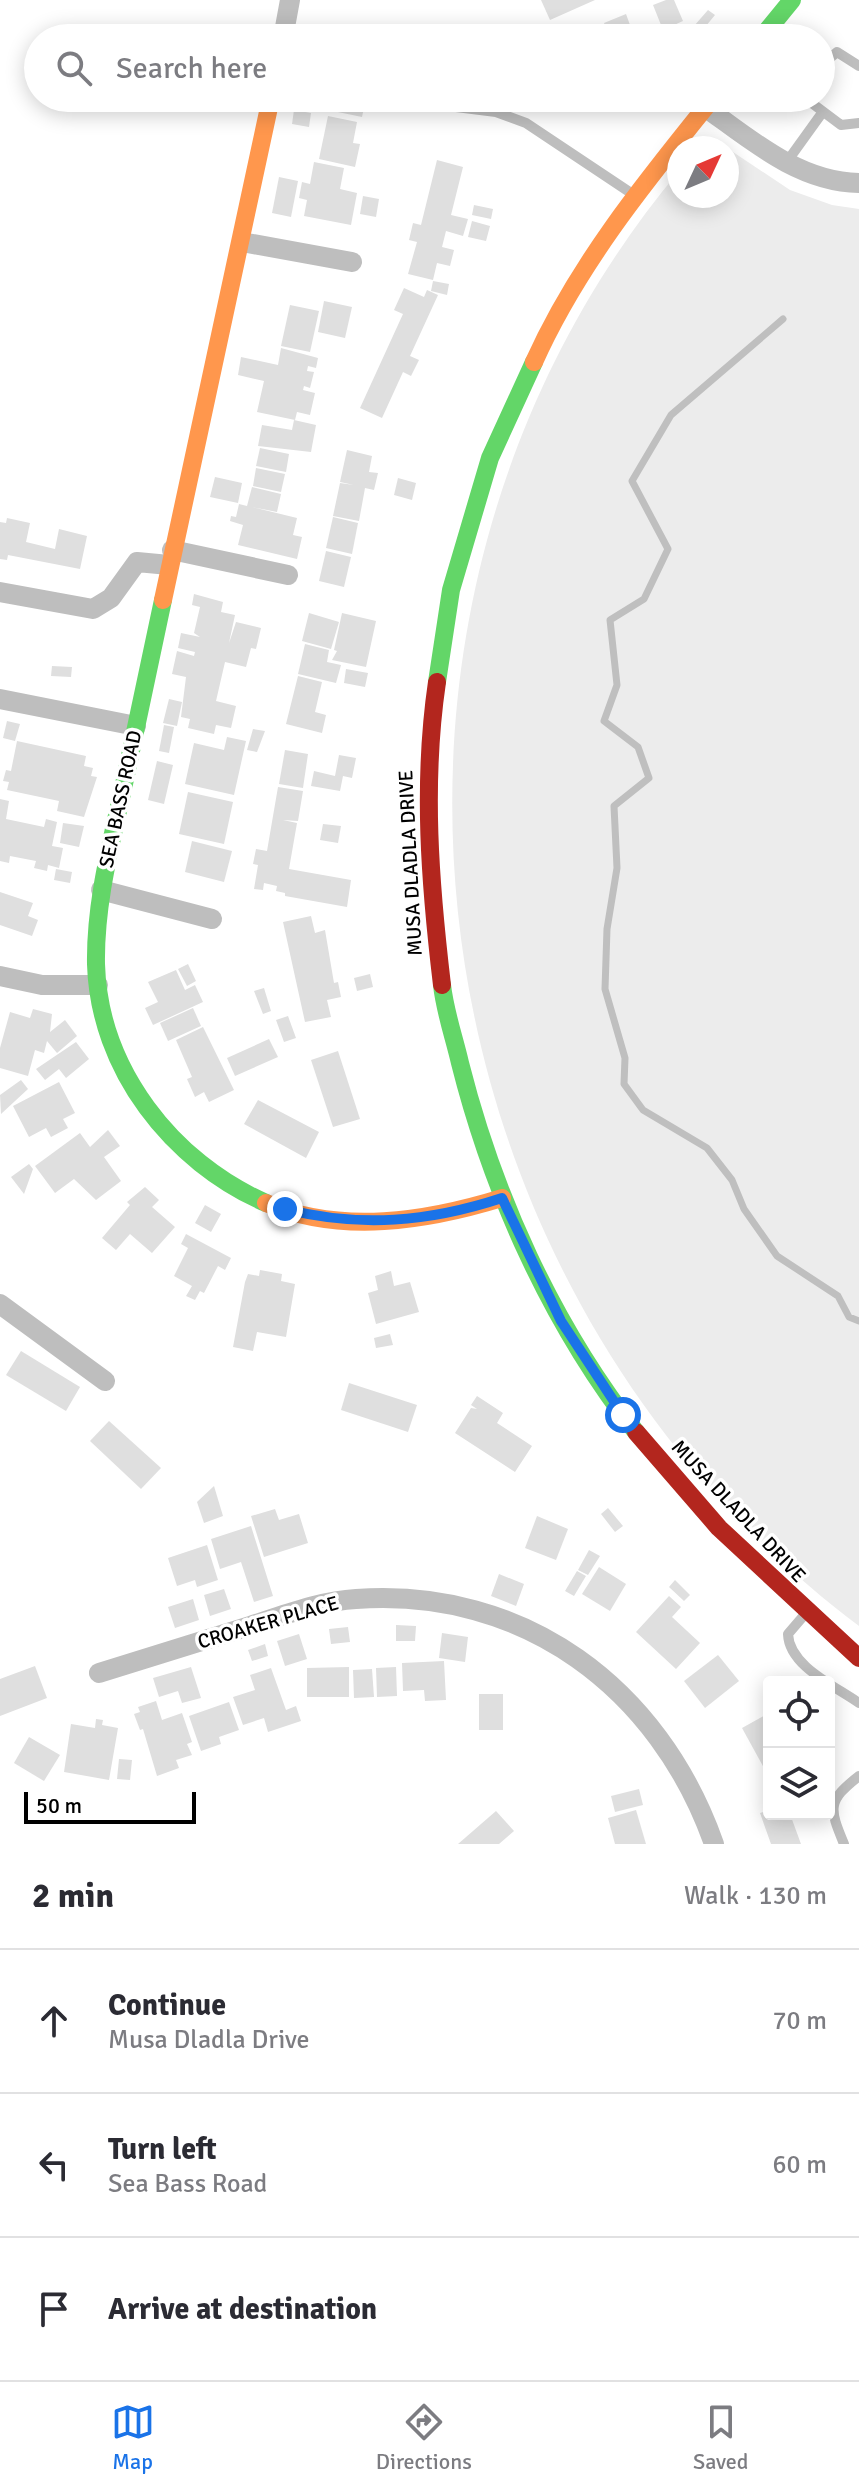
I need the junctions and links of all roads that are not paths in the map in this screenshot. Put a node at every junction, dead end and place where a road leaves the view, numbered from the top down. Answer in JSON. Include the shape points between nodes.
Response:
{"nodes":[{"id":1,"x":290,"y":0,"type":"edge"},
{"id":2,"x":792,"y":0,"type":"edge"},
{"id":3,"x":286,"y":24,"type":"edge"},
{"id":4,"x":772,"y":24,"type":"edge"},
{"id":5,"x":835,"y":53,"type":"edge"},
{"id":6,"x":859,"y":66,"type":"edge"},
{"id":7,"x":268,"y":112,"type":"edge"},
{"id":8,"x":496,"y":112,"type":"edge"},
{"id":9,"x":702,"y":112,"type":"edge"},
{"id":10,"x":721,"y":112,"type":"edge"},
{"id":11,"x":822,"y":113,"type":"joint"},
{"id":12,"x":859,"y":123,"type":"edge"},
{"id":13,"x":786,"y":163,"type":"junction"},
{"id":14,"x":859,"y":183,"type":"edge"},
{"id":15,"x":636,"y":197,"type":"junction"},
{"id":16,"x":242,"y":242,"type":"junction"},
{"id":17,"x":352,"y":262,"type":"dead end"},
{"id":18,"x":171,"y":558,"type":"junction"},
{"id":19,"x":288,"y":575,"type":"dead end"},
{"id":20,"x":0,"y":592,"type":"edge"},
{"id":21,"x":0,"y":699,"type":"edge"},
{"id":22,"x":136,"y":726,"type":"junction"},
{"id":23,"x":101,"y":890,"type":"junction"},
{"id":24,"x":212,"y":919,"type":"dead end"},
{"id":25,"x":0,"y":976,"type":"edge"},
{"id":26,"x":98,"y":985,"type":"junction"},
{"id":27,"x":502,"y":1198,"type":"junction"},
{"id":28,"x":0,"y":1304,"type":"edge"},
{"id":29,"x":105,"y":1381,"type":"dead end"},
{"id":30,"x":806,"y":1613,"type":"junction"},
{"id":31,"x":859,"y":1658,"type":"edge"},
{"id":32,"x":99,"y":1673,"type":"dead end"},
{"id":33,"x":859,"y":1703,"type":"edge"},
{"id":34,"x":859,"y":1776,"type":"edge"},
{"id":35,"x":714,"y":1844,"type":"edge"},
{"id":36,"x":844,"y":1844,"type":"edge"}],
"edges":[{"from":1,"to":3,"type":"street"},
{"from":2,"to":4,"type":"street"},
{"from":5,"to":6,"type":"lane"},
{"from":7,"to":16,"type":"street","name":"SEA BASS ROAD"},
{"from":8,"to":15,"type":"lane","via":[[526,123]]},
{"from":9,"to":15,"type":"street","name":"MUSA DLADLA DRIVE"},
{"from":10,"to":13,"type":"street"},
{"from":11,"to":12,"type":"lane","via":[[841,125]]},
{"from":11,"to":13,"type":"lane"},
{"from":13,"to":14,"type":"street","via":[[839,182]]},
{"from":15,"to":27,"type":"street","name":"MUSA DLADLA DRIVE","via":[[603,239],[549,327],[502,427],[460,548],[433,687],[426,762],[431,920],[463,1085]]},
{"from":16,"to":17,"type":"street"},
{"from":16,"to":18,"type":"street","name":"SEA BASS ROAD"},
{"from":18,"to":19,"type":"street"},
{"from":18,"to":20,"type":"street","via":[[137,562],[111,598],[93,609]]},
{"from":18,"to":22,"type":"street","name":"SEA BASS ROAD"},
{"from":21,"to":22,"type":"street"},
{"from":22,"to":23,"type":"street","name":"SEA BASS ROAD"},
{"from":23,"to":24,"type":"street"},
{"from":23,"to":26,"type":"street","name":"SEA BASS ROAD"},
{"from":25,"to":26,"type":"street","via":[[42,985]]},
{"from":26,"to":27,"type":"street","name":"SEA BASS ROAD","via":[[118,1057],[143,1104],[188,1155],[254,1197],[320,1218],[364,1222],[463,1211]]},
{"from":27,"to":30,"type":"street","name":"MUSA DLADLA DRIVE","via":[[561,1321],[623,1415],[667,1470]]},
{"from":28,"to":29,"type":"street"},
{"from":30,"to":31,"type":"street","name":"MUSA DLADLA DRIVE"},
{"from":30,"to":33,"type":"lane","via":[[788,1634],[796,1658]]},
{"from":32,"to":35,"type":"street","name":"CROAKER PLACE","via":[[315,1605],[354,1599],[423,1600],[484,1611],[549,1640],[622,1695],[681,1768]]},
{"from":34,"to":36,"type":"lane","via":[[839,1791],[833,1803],[832,1815]]}]}
